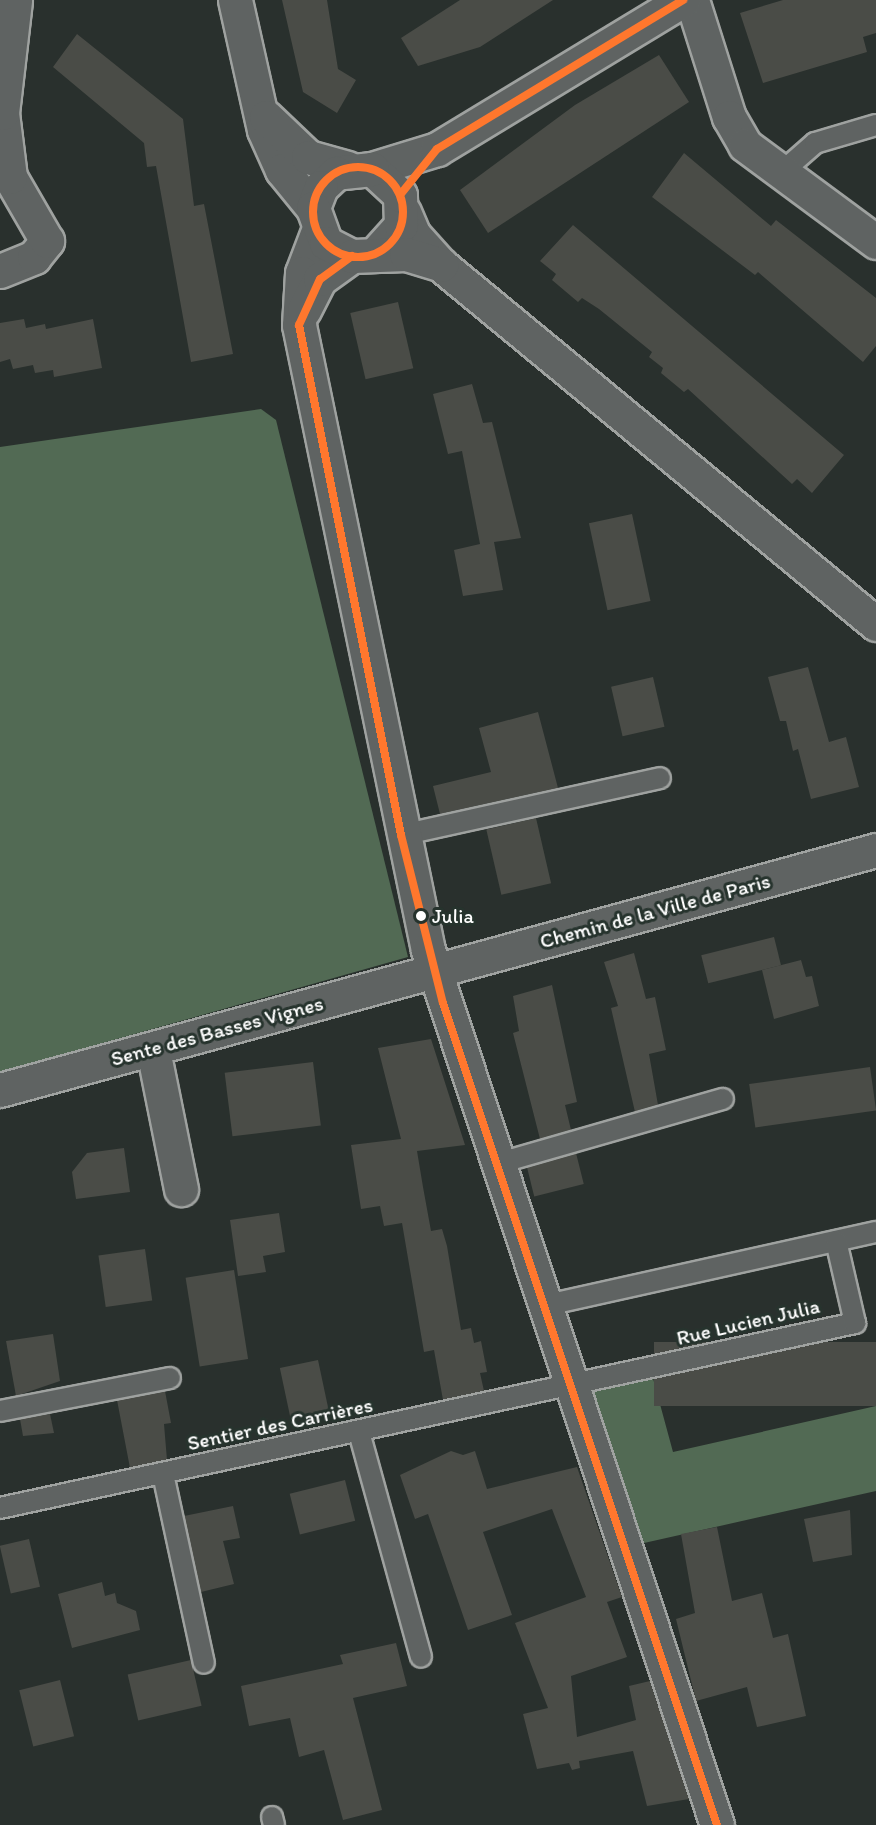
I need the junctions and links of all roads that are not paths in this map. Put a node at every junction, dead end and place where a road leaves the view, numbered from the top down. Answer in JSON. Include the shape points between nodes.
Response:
{"nodes":[{"id":1,"x":15,"y":0,"type":"edge"},
{"id":2,"x":235,"y":0,"type":"edge"},
{"id":3,"x":683,"y":0,"type":"edge"},
{"id":4,"x":692,"y":0,"type":"edge"},
{"id":5,"x":256,"y":105,"type":"junction"},
{"id":6,"x":876,"y":125,"type":"edge"},
{"id":7,"x":437,"y":149,"type":"junction"},
{"id":8,"x":360,"y":169,"type":"junction"},
{"id":9,"x":782,"y":172,"type":"junction"},
{"id":10,"x":402,"y":204,"type":"junction"},
{"id":11,"x":316,"y":220,"type":"junction"},
{"id":12,"x":876,"y":242,"type":"edge"},
{"id":13,"x":363,"y":255,"type":"junction"},
{"id":14,"x":441,"y":265,"type":"junction"},
{"id":15,"x":0,"y":271,"type":"edge"},
{"id":16,"x":299,"y":326,"type":"junction"},
{"id":17,"x":876,"y":624,"type":"edge"},
{"id":18,"x":660,"y":778,"type":"dead end"},
{"id":19,"x":400,"y":835,"type":"junction"},
{"id":20,"x":876,"y":850,"type":"edge"},
{"id":21,"x":434,"y":971,"type":"junction"},
{"id":22,"x":153,"y":1050,"type":"junction"},
{"id":23,"x":0,"y":1090,"type":"edge"},
{"id":24,"x":723,"y":1099,"type":"dead end"},
{"id":25,"x":496,"y":1164,"type":"junction"},
{"id":26,"x":181,"y":1189,"type":"dead end"},
{"id":27,"x":876,"y":1232,"type":"edge"},
{"id":28,"x":836,"y":1241,"type":"junction"},
{"id":29,"x":542,"y":1306,"type":"junction"},
{"id":30,"x":170,"y":1378,"type":"dead end"},
{"id":31,"x":570,"y":1387,"type":"junction"},
{"id":32,"x":0,"y":1410,"type":"edge"},
{"id":33,"x":360,"y":1432,"type":"junction"},
{"id":34,"x":163,"y":1474,"type":"junction"},
{"id":35,"x":0,"y":1508,"type":"edge"},
{"id":36,"x":422,"y":1657,"type":"dead end"},
{"id":37,"x":204,"y":1663,"type":"dead end"},
{"id":38,"x":717,"y":1825,"type":"edge"}],
"edges":[{"from":1,"to":15,"type":"street","via":[[2,113],[10,177],[47,241],[34,257]]},
{"from":2,"to":5,"type":"street"},
{"from":3,"to":7,"type":"street"},
{"from":4,"to":9,"type":"street","via":[[735,131]]},
{"from":5,"to":8,"type":"street","via":[[308,157]]},
{"from":5,"to":11,"type":"street","via":[[282,170]]},
{"from":6,"to":9,"type":"lane","via":[[815,143]]},
{"from":7,"to":8,"type":"street"},
{"from":7,"to":10,"type":"street"},
{"from":8,"to":10,"type":"street"},
{"from":8,"to":11,"type":"street","via":[[328,179]]},
{"from":9,"to":12,"type":"street"},
{"from":10,"to":13,"type":"street","via":[[396,237]]},
{"from":10,"to":14,"type":"street","via":[[414,235]]},
{"from":11,"to":13,"type":"street","via":[[332,247]]},
{"from":11,"to":16,"type":"street","via":[[302,273]]},
{"from":13,"to":14,"type":"street","via":[[406,254]]},
{"from":13,"to":16,"type":"street","via":[[320,279]]},
{"from":14,"to":17,"type":"street"},
{"from":16,"to":19,"type":"street"},
{"from":18,"to":19,"type":"lane"},
{"from":19,"to":21,"type":"street"},
{"from":20,"to":21,"type":"street","name":"Chemin de la Ville de Paris"},
{"from":21,"to":22,"type":"street","name":"Sente des Basses Vignes"},
{"from":21,"to":25,"type":"street"},
{"from":22,"to":23,"type":"street","name":"Sente des Basses Vignes"},
{"from":22,"to":26,"type":"street"},
{"from":24,"to":25,"type":"lane"},
{"from":25,"to":29,"type":"street"},
{"from":27,"to":28,"type":"lane"},
{"from":28,"to":29,"type":"lane"},
{"from":28,"to":31,"type":"lane","name":"Rue Lucien Julia","via":[[855,1323]]},
{"from":29,"to":31,"type":"street"},
{"from":30,"to":32,"type":"lane"},
{"from":31,"to":33,"type":"lane","name":"Sentier des Carrières"},
{"from":31,"to":38,"type":"street"},
{"from":33,"to":34,"type":"lane","name":"Sentier des Carrières"},
{"from":33,"to":36,"type":"lane"},
{"from":34,"to":35,"type":"lane","name":"Sentier des Carrières"},
{"from":34,"to":37,"type":"lane"}]}
